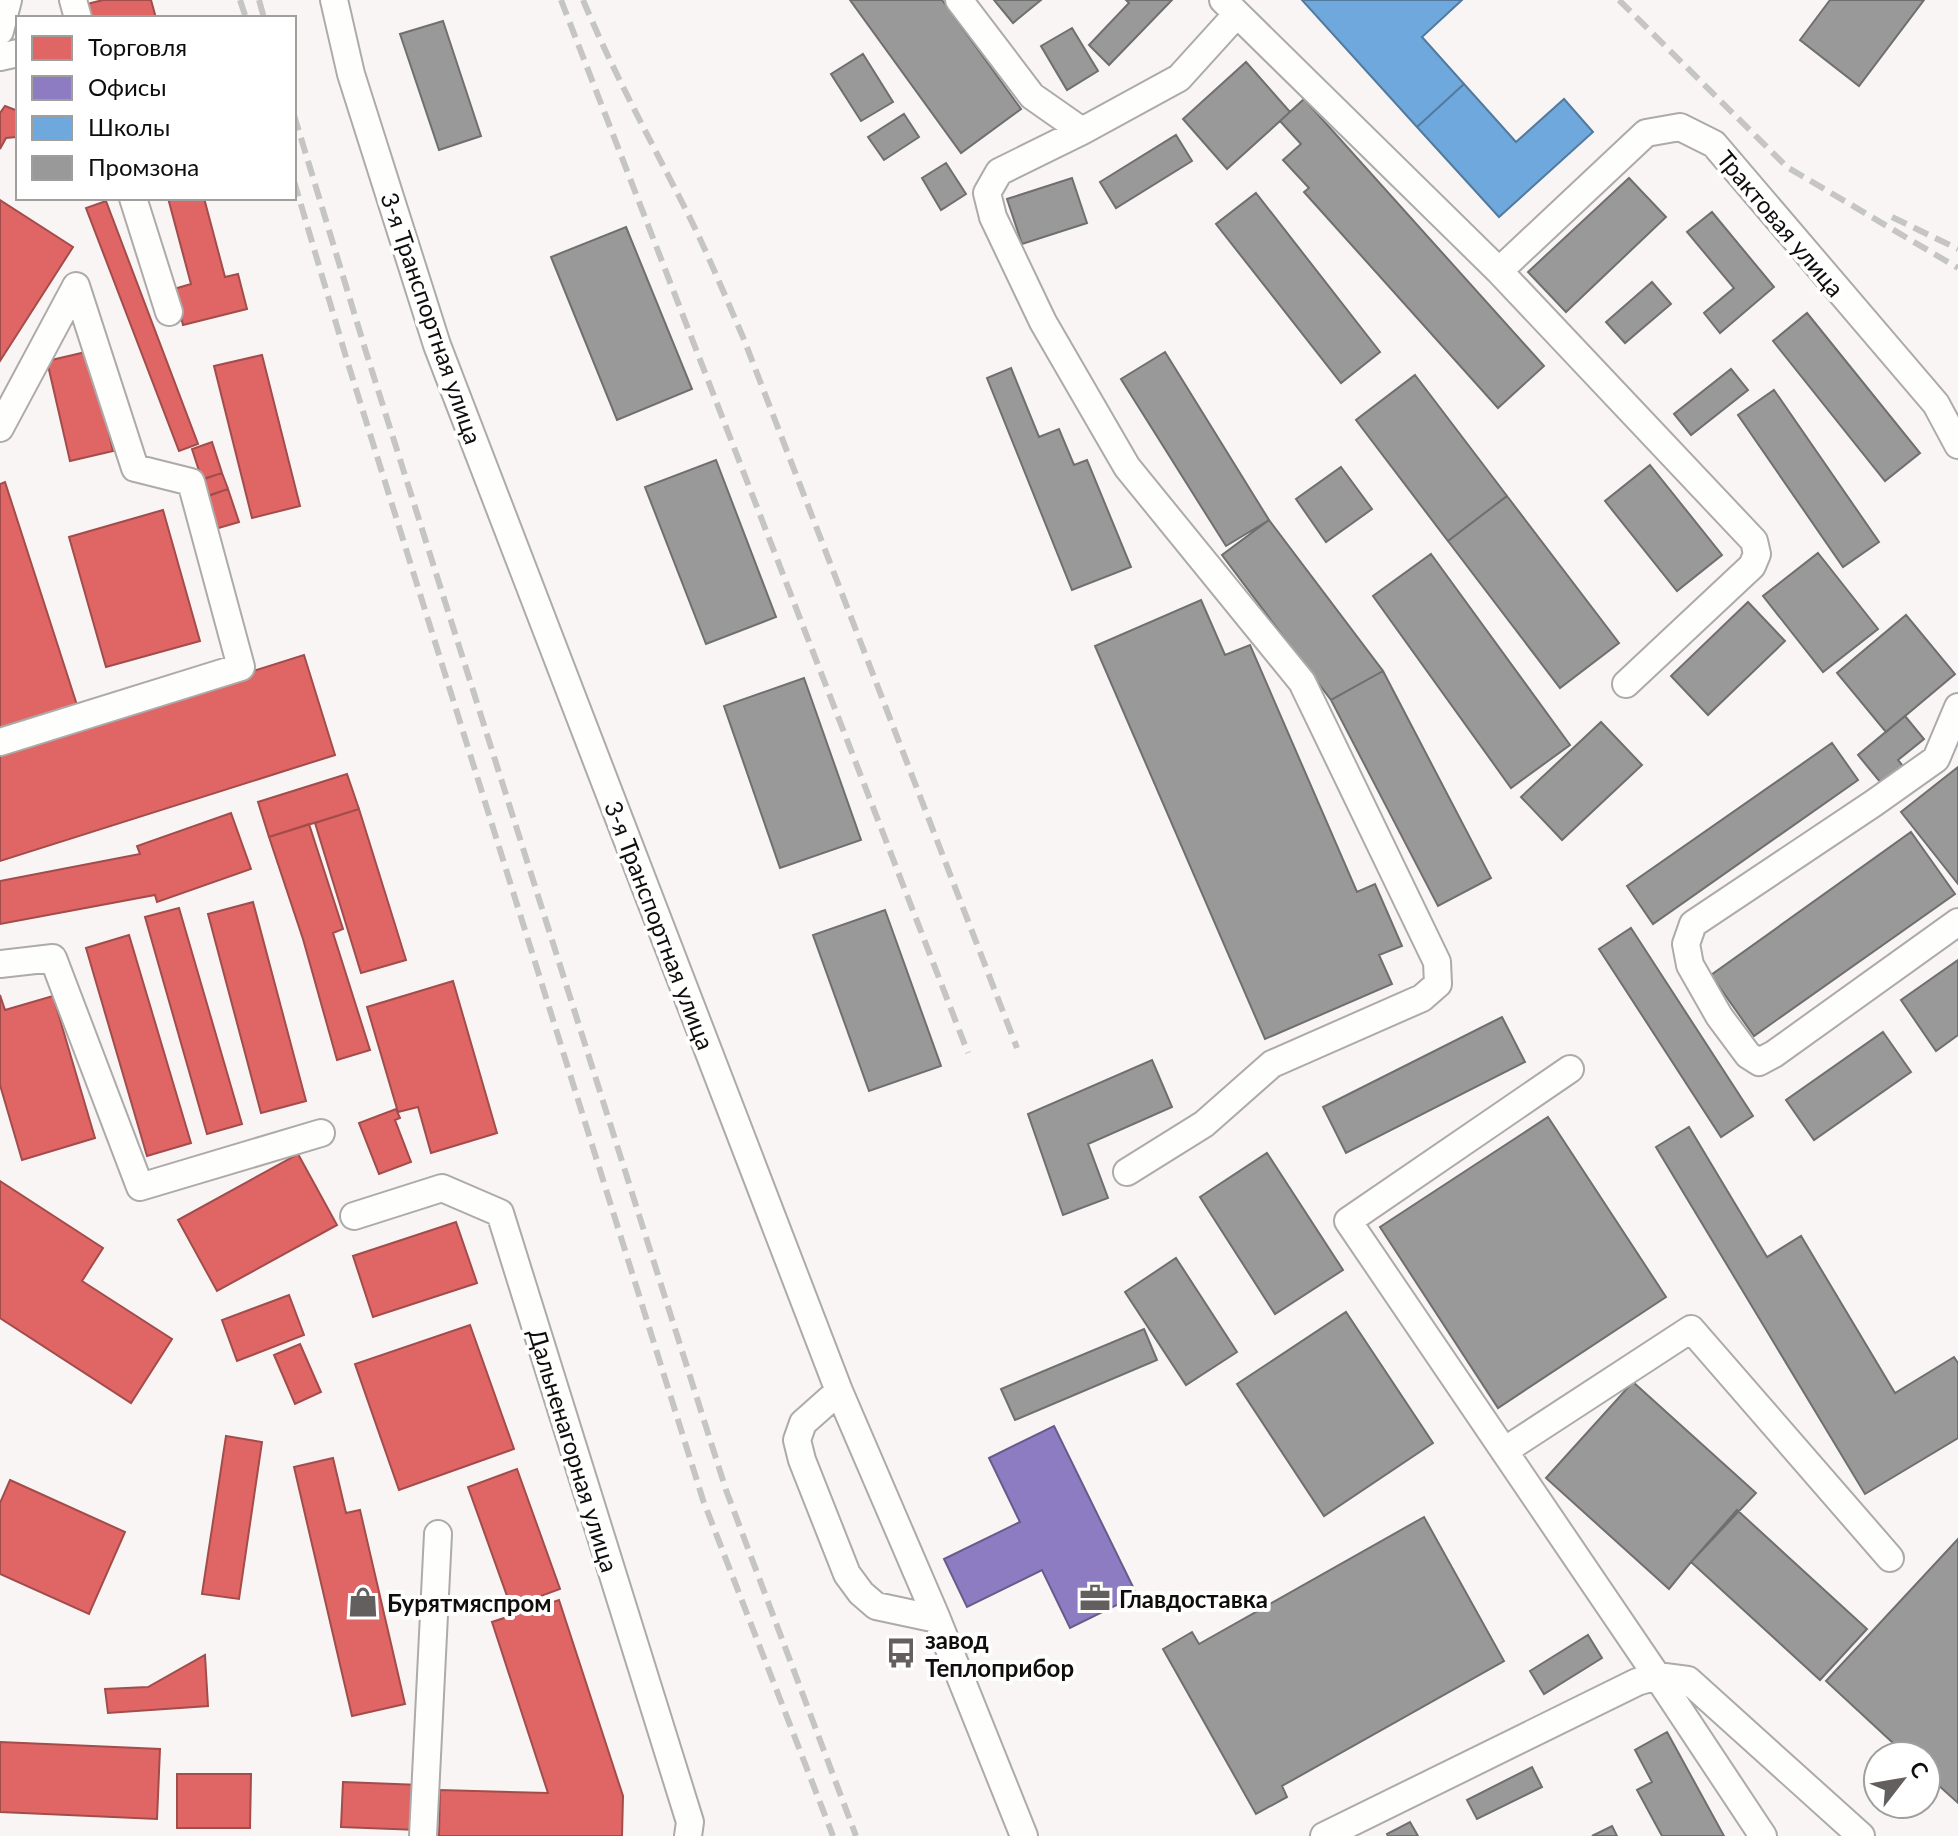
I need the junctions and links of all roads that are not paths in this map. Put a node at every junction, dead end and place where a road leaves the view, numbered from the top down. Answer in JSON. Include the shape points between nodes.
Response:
{"nodes":[{"id":1,"x":8,"y":0,"type":"edge"},
{"id":2,"x":334,"y":0,"type":"edge"},
{"id":3,"x":959,"y":0,"type":"edge"},
{"id":4,"x":1230,"y":7,"type":"edge"},
{"id":5,"x":0,"y":31,"type":"edge"},
{"id":6,"x":1082,"y":131,"type":"junction"},
{"id":7,"x":134,"y":200,"type":"edge"},
{"id":8,"x":1499,"y":271,"type":"junction"},
{"id":9,"x":169,"y":312,"type":"dead end"},
{"id":10,"x":0,"y":428,"type":"edge"},
{"id":11,"x":1958,"y":445,"type":"edge"},
{"id":12,"x":1626,"y":684,"type":"dead end"},
{"id":13,"x":1958,"y":707,"type":"edge"},
{"id":14,"x":0,"y":742,"type":"edge"},
{"id":15,"x":1958,"y":922,"type":"edge"},
{"id":16,"x":0,"y":964,"type":"edge"},
{"id":17,"x":1570,"y":1069,"type":"dead end"},
{"id":18,"x":321,"y":1133,"type":"dead end"},
{"id":19,"x":1127,"y":1172,"type":"dead end"},
{"id":20,"x":354,"y":1216,"type":"dead end"},
{"id":21,"x":839,"y":1391,"type":"junction"},
{"id":22,"x":1504,"y":1451,"type":"junction"},
{"id":23,"x":438,"y":1534,"type":"dead end"},
{"id":24,"x":1890,"y":1558,"type":"dead end"},
{"id":25,"x":937,"y":1619,"type":"junction"},
{"id":26,"x":1657,"y":1676,"type":"junction"},
{"id":27,"x":423,"y":1836,"type":"edge"},
{"id":28,"x":688,"y":1836,"type":"edge"},
{"id":29,"x":1024,"y":1836,"type":"edge"},
{"id":30,"x":1324,"y":1836,"type":"edge"},
{"id":31,"x":1763,"y":1836,"type":"edge"},
{"id":32,"x":1861,"y":1836,"type":"edge"}],
"edges":[{"from":1,"to":5,"type":"street"},
{"from":2,"to":21,"type":"street","name":"3-я Транспортная улица","via":[[351,74],[437,345]]},
{"from":3,"to":6,"type":"street","via":[[1032,96]]},
{"from":4,"to":6,"type":"street","via":[[1179,78]]},
{"from":4,"to":8,"type":"street"},
{"from":6,"to":19,"type":"street","via":[[999,172],[987,193],[993,217],[1043,322],[1127,467],[1302,682],[1437,962],[1438,984],[1422,998],[1272,1064],[1204,1124]]},
{"from":7,"to":9,"type":"street"},
{"from":8,"to":11,"type":"street","name":"Трактовая улица","via":[[1646,133],[1680,127],[1714,144],[1936,404]]},
{"from":8,"to":12,"type":"street","via":[[1754,541],[1757,554],[1752,566]]},
{"from":10,"to":14,"type":"street","via":[[76,286],[135,468],[191,482],[241,667]]},
{"from":13,"to":15,"type":"street","via":[[1936,759],[1693,924],[1686,944],[1690,965],[1719,1016],[1759,1062]]},
{"from":16,"to":18,"type":"street","via":[[53,958],[140,1187]]},
{"from":17,"to":22,"type":"street","via":[[1348,1221]]},
{"from":20,"to":28,"type":"street","name":"Дальненагорная улица","via":[[442,1188],[500,1213],[690,1822]]},
{"from":21,"to":25,"type":"street","name":"3-я Транспортная улица"},
{"from":21,"to":25,"type":"street","via":[[803,1423],[797,1440],[847,1574],[876,1606]]},
{"from":22,"to":24,"type":"street","via":[[1691,1329]]},
{"from":22,"to":26,"type":"street"},
{"from":23,"to":27,"type":"street"},
{"from":25,"to":29,"type":"street","name":"3-я Транспортная улица"},
{"from":26,"to":30,"type":"street"},
{"from":26,"to":31,"type":"street"},
{"from":26,"to":32,"type":"street","via":[[1688,1680]]}]}
